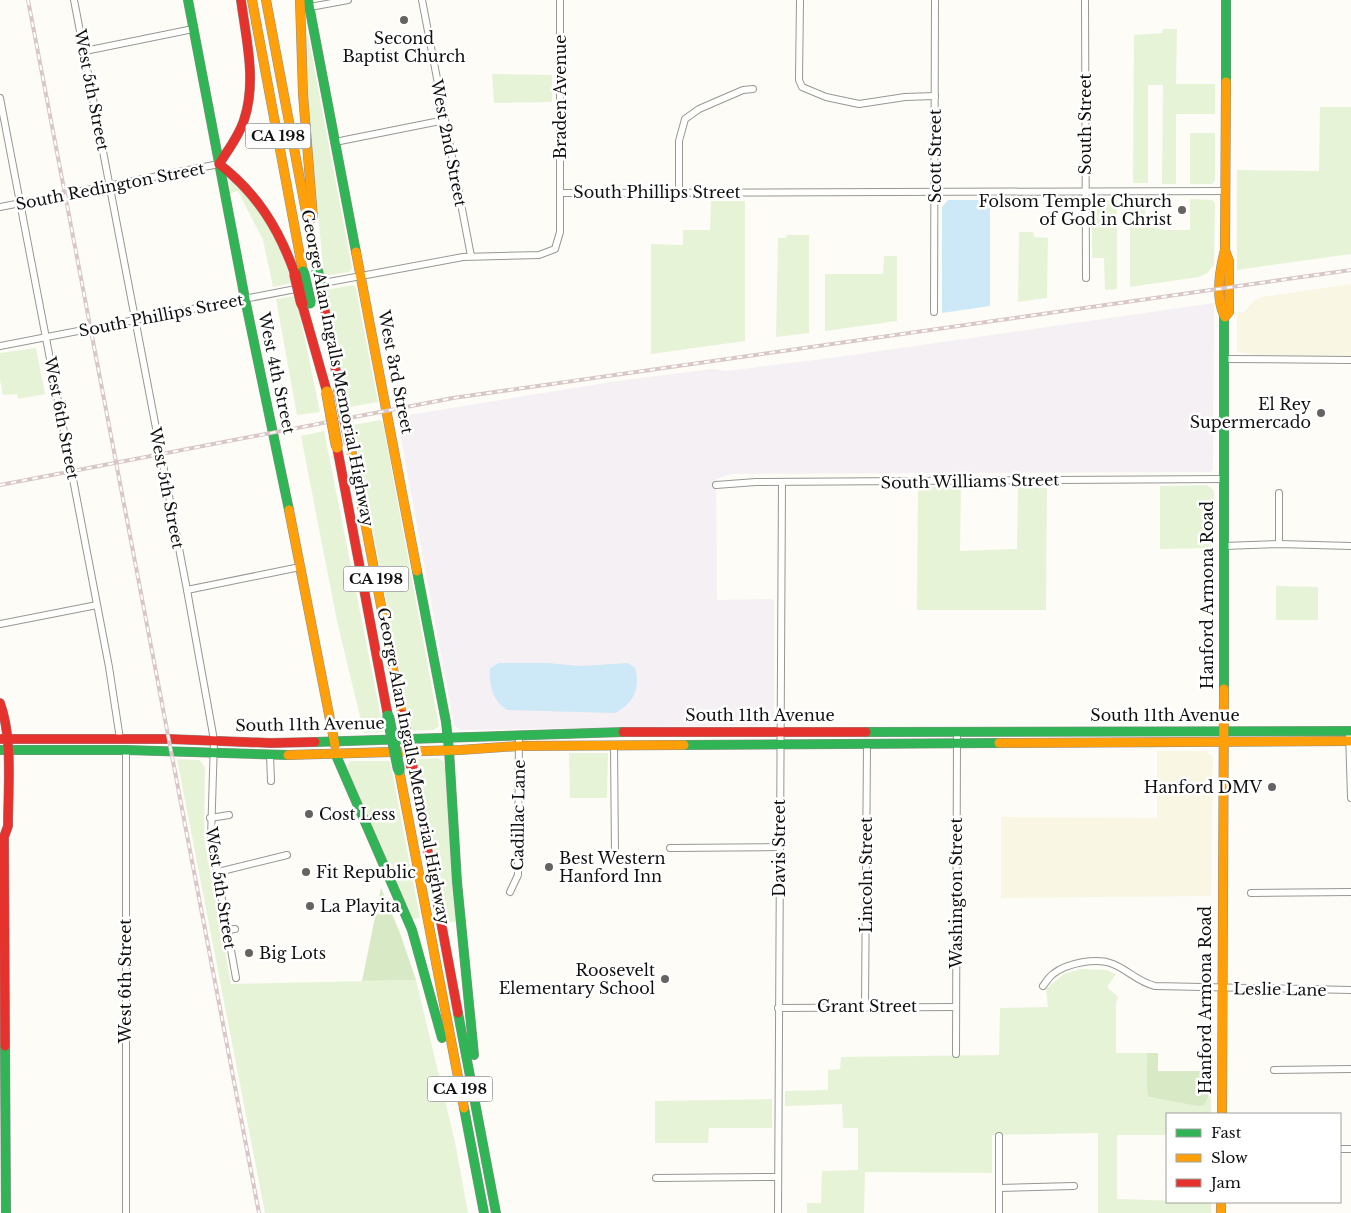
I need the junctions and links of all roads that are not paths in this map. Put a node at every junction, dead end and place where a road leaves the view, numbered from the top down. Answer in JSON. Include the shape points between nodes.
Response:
{"nodes":[{"id":1,"x":74,"y":0,"type":"edge"},
{"id":2,"x":188,"y":0,"type":"edge"},
{"id":3,"x":241,"y":0,"type":"edge"},
{"id":4,"x":252,"y":0,"type":"edge"},
{"id":5,"x":266,"y":0,"type":"edge"},
{"id":6,"x":300,"y":0,"type":"edge"},
{"id":7,"x":348,"y":0,"type":"edge"},
{"id":8,"x":422,"y":0,"type":"edge"},
{"id":9,"x":560,"y":0,"type":"edge"},
{"id":10,"x":800,"y":0,"type":"edge"},
{"id":11,"x":935,"y":0,"type":"edge"},
{"id":12,"x":1085,"y":0,"type":"edge"},
{"id":13,"x":1226,"y":0,"type":"edge"},
{"id":14,"x":309,"y":4,"type":"edge"},
{"id":15,"x":193,"y":29,"type":"junction"},
{"id":16,"x":85,"y":50,"type":"junction"},
{"id":17,"x":753,"y":89,"type":"dead end"},
{"id":18,"x":935,"y":96,"type":"junction"},
{"id":19,"x":0,"y":98,"type":"edge"},
{"id":20,"x":445,"y":120,"type":"junction"},
{"id":21,"x":336,"y":142,"type":"junction"},
{"id":22,"x":219,"y":164,"type":"junction"},
{"id":23,"x":110,"y":185,"type":"junction"},
{"id":24,"x":1085,"y":191,"type":"junction"},
{"id":25,"x":1226,"y":191,"type":"junction"},
{"id":26,"x":678,"y":192,"type":"junction"},
{"id":27,"x":934,"y":192,"type":"junction"},
{"id":28,"x":560,"y":193,"type":"junction"},
{"id":29,"x":20,"y":203,"type":"junction"},
{"id":30,"x":0,"y":207,"type":"edge"},
{"id":31,"x":471,"y":256,"type":"junction"},
{"id":32,"x":316,"y":269,"type":"junction"},
{"id":33,"x":299,"y":273,"type":"junction"},
{"id":34,"x":361,"y":276,"type":"junction"},
{"id":35,"x":1086,"y":278,"type":"dead end"},
{"id":36,"x":244,"y":298,"type":"junction"},
{"id":37,"x":934,"y":312,"type":"dead end"},
{"id":38,"x":135,"y":320,"type":"junction"},
{"id":39,"x":46,"y":337,"type":"junction"},
{"id":40,"x":0,"y":346,"type":"edge"},
{"id":41,"x":1225,"y":359,"type":"junction"},
{"id":42,"x":1351,"y":360,"type":"edge"},
{"id":43,"x":1224,"y":480,"type":"junction"},
{"id":44,"x":782,"y":483,"type":"junction"},
{"id":45,"x":716,"y":485,"type":"dead end"},
{"id":46,"x":1279,"y":493,"type":"dead end"},
{"id":47,"x":1279,"y":544,"type":"junction"},
{"id":48,"x":1224,"y":546,"type":"junction"},
{"id":49,"x":1351,"y":546,"type":"edge"},
{"id":50,"x":300,"y":567,"type":"junction"},
{"id":51,"x":187,"y":590,"type":"junction"},
{"id":52,"x":97,"y":605,"type":"junction"},
{"id":53,"x":0,"y":624,"type":"edge"},
{"id":54,"x":0,"y":706,"type":"edge"},
{"id":55,"x":1223,"y":730,"type":"junction"},
{"id":56,"x":780,"y":732,"type":"junction"},
{"id":57,"x":448,"y":736,"type":"junction"},
{"id":58,"x":1350,"y":736,"type":"edge"},
{"id":59,"x":956,"y":737,"type":"junction"},
{"id":60,"x":120,"y":739,"type":"junction"},
{"id":61,"x":214,"y":740,"type":"junction"},
{"id":62,"x":519,"y":740,"type":"junction"},
{"id":63,"x":167,"y":743,"type":"junction"},
{"id":64,"x":867,"y":743,"type":"junction"},
{"id":65,"x":1222,"y":743,"type":"junction"},
{"id":66,"x":780,"y":744,"type":"junction"},
{"id":67,"x":4,"y":745,"type":"edge"},
{"id":68,"x":614,"y":745,"type":"junction"},
{"id":69,"x":335,"y":747,"type":"junction"},
{"id":70,"x":126,"y":750,"type":"junction"},
{"id":71,"x":449,"y":750,"type":"junction"},
{"id":72,"x":63,"y":751,"type":"junction"},
{"id":73,"x":213,"y":753,"type":"junction"},
{"id":74,"x":270,"y":755,"type":"junction"},
{"id":75,"x":271,"y":781,"type":"dead end"},
{"id":76,"x":1351,"y":788,"type":"edge"},
{"id":77,"x":1351,"y":798,"type":"edge"},
{"id":78,"x":229,"y":815,"type":"dead end"},
{"id":79,"x":210,"y":818,"type":"junction"},
{"id":80,"x":1,"y":834,"type":"edge"},
{"id":81,"x":780,"y":847,"type":"junction"},
{"id":82,"x":670,"y":848,"type":"dead end"},
{"id":83,"x":288,"y":855,"type":"dead end"},
{"id":84,"x":615,"y":855,"type":"dead end"},
{"id":85,"x":218,"y":872,"type":"junction"},
{"id":86,"x":510,"y":892,"type":"dead end"},
{"id":87,"x":1351,"y":892,"type":"edge"},
{"id":88,"x":1251,"y":893,"type":"dead end"},
{"id":89,"x":228,"y":930,"type":"junction"},
{"id":90,"x":235,"y":930,"type":"dead end"},
{"id":91,"x":236,"y":978,"type":"dead end"},
{"id":92,"x":1043,"y":986,"type":"dead end"},
{"id":93,"x":1221,"y":989,"type":"junction"},
{"id":94,"x":1351,"y":990,"type":"edge"},
{"id":95,"x":865,"y":1006,"type":"junction"},
{"id":96,"x":956,"y":1007,"type":"junction"},
{"id":97,"x":778,"y":1008,"type":"junction"},
{"id":98,"x":956,"y":1054,"type":"dead end"},
{"id":99,"x":1351,"y":1069,"type":"edge"},
{"id":100,"x":1274,"y":1070,"type":"dead end"},
{"id":101,"x":3,"y":1077,"type":"edge"},
{"id":102,"x":1222,"y":1113,"type":"edge"},
{"id":103,"x":1000,"y":1136,"type":"dead end"},
{"id":104,"x":482,"y":1139,"type":"junction"},
{"id":105,"x":470,"y":1144,"type":"junction"},
{"id":106,"x":777,"y":1177,"type":"junction"},
{"id":107,"x":656,"y":1178,"type":"dead end"},
{"id":108,"x":1074,"y":1186,"type":"dead end"},
{"id":109,"x":1000,"y":1188,"type":"junction"},
{"id":110,"x":6,"y":1213,"type":"edge"},
{"id":111,"x":126,"y":1213,"type":"edge"},
{"id":112,"x":484,"y":1213,"type":"edge"},
{"id":113,"x":496,"y":1213,"type":"edge"},
{"id":114,"x":778,"y":1213,"type":"edge"},
{"id":115,"x":999,"y":1213,"type":"edge"}],
"edges":[{"from":1,"to":16,"type":"street","name":"West 5th Street"},
{"from":2,"to":15,"type":"main road","name":"West 4th Street"},
{"from":3,"to":22,"type":"main road","via":[[249,101],[239,132]]},
{"from":4,"to":33,"type":"main road","name":"George Alan Ingalls Memorial Highway","number":"CA 198"},
{"from":5,"to":32,"type":"main road","name":"George Alan Ingalls Memorial Highway","number":"CA 198"},
{"from":6,"to":32,"type":"main road","via":[[303,94]]},
{"from":7,"to":14,"type":"street"},
{"from":8,"to":20,"type":"street","name":"West 2nd Street"},
{"from":9,"to":28,"type":"street","name":"Braden Avenue"},
{"from":10,"to":18,"type":"street","via":[[799,80],[802,87],[826,97],[859,104]]},
{"from":11,"to":18,"type":"street","name":"Scott Street"},
{"from":12,"to":24,"type":"street","name":"South Street"},
{"from":13,"to":25,"type":"main road","name":"Hanford Armona Road"},
{"from":14,"to":21,"type":"main road","name":"West 3rd Street"},
{"from":15,"to":16,"type":"street"},
{"from":15,"to":22,"type":"main road","name":"West 4th Street"},
{"from":16,"to":23,"type":"street","name":"West 5th Street"},
{"from":17,"to":26,"type":"street","via":[[743,90],[685,119],[679,141]]},
{"from":18,"to":27,"type":"street","name":"Scott Street"},
{"from":19,"to":29,"type":"street","name":"West 6th Street"},
{"from":20,"to":21,"type":"street"},
{"from":20,"to":31,"type":"street","name":"West 2nd Street"},
{"from":21,"to":34,"type":"main road","name":"West 3rd Street"},
{"from":22,"to":23,"type":"street","name":"South Redington Street"},
{"from":22,"to":33,"type":"main road","via":[[241,181],[266,211]]},
{"from":22,"to":36,"type":"main road","name":"West 4th Street"},
{"from":23,"to":29,"type":"street","name":"South Redington Street"},
{"from":23,"to":38,"type":"street","name":"West 5th Street"},
{"from":24,"to":25,"type":"street","name":"South Phillips Street"},
{"from":24,"to":27,"type":"street","name":"South Phillips Street"},
{"from":24,"to":35,"type":"street","name":"South Street"},
{"from":25,"to":41,"type":"main road","name":"Hanford Armona Road","via":[[1225,250],[1221,262]]},
{"from":26,"to":27,"type":"street","name":"South Phillips Street"},
{"from":26,"to":28,"type":"street","name":"South Phillips Street"},
{"from":27,"to":37,"type":"street","name":"Scott Street"},
{"from":28,"to":31,"type":"street","name":"South Phillips Street","via":[[559,241],[552,252]]},
{"from":29,"to":30,"type":"street","name":"South Redington Street"},
{"from":29,"to":39,"type":"street","name":"West 6th Street"},
{"from":31,"to":34,"type":"street","name":"South Phillips Street"},
{"from":32,"to":104,"type":"main road","name":"George Alan Ingalls Memorial Highway","number":"CA 198","bridge":true},
{"from":33,"to":105,"type":"main road","name":"George Alan Ingalls Memorial Highway","number":"CA 198","bridge":true,"via":[[337,447]]},
{"from":34,"to":36,"type":"street","name":"South Phillips Street"},
{"from":34,"to":57,"type":"main road","name":"West 3rd Street"},
{"from":36,"to":38,"type":"street","name":"South Phillips Street"},
{"from":36,"to":50,"type":"main road","name":"West 4th Street"},
{"from":38,"to":39,"type":"street","name":"South Phillips Street"},
{"from":38,"to":51,"type":"street","name":"West 5th Street"},
{"from":39,"to":40,"type":"street","name":"South Phillips Street"},
{"from":39,"to":52,"type":"street","name":"West 6th Street"},
{"from":41,"to":42,"type":"street"},
{"from":41,"to":43,"type":"main road","name":"Hanford Armona Road"},
{"from":43,"to":44,"type":"street","name":"South Williams Street"},
{"from":43,"to":48,"type":"main road","name":"Hanford Armona Road"},
{"from":44,"to":45,"type":"street","name":"South Williams Street"},
{"from":44,"to":56,"type":"street","name":"Davis Street"},
{"from":46,"to":47,"type":"street"},
{"from":47,"to":48,"type":"street"},
{"from":47,"to":49,"type":"street"},
{"from":48,"to":55,"type":"main road","name":"Hanford Armona Road"},
{"from":50,"to":51,"type":"street"},
{"from":50,"to":69,"type":"main road","name":"West 4th Street"},
{"from":51,"to":61,"type":"street","name":"West 5th Street"},
{"from":52,"to":53,"type":"street"},
{"from":52,"to":60,"type":"street","name":"West 6th Street"},
{"from":54,"to":67,"type":"main road","via":[[5,716]]},
{"from":55,"to":58,"type":"main road","name":"South 11th Avenue"},
{"from":55,"to":59,"type":"main road","name":"South 11th Avenue"},
{"from":55,"to":65,"type":"main road","name":"Hanford Armona Road"},
{"from":56,"to":59,"type":"main road","name":"South 11th Avenue"},
{"from":56,"to":62,"type":"main road","name":"South 11th Avenue"},
{"from":56,"to":66,"type":"street","name":"Davis Street"},
{"from":57,"to":62,"type":"main road","name":"South 11th Avenue"},
{"from":57,"to":69,"type":"main road","name":"South 11th Avenue"},
{"from":57,"to":71,"type":"main road","name":"West 3rd Street"},
{"from":58,"to":65,"type":"main road","name":"South 11th Avenue"},
{"from":58,"to":76,"type":"street"},
{"from":59,"to":64,"type":"main road","name":"South 11th Avenue"},
{"from":59,"to":65,"type":"main road","name":"South 11th Avenue"},
{"from":59,"to":96,"type":"street","name":"Washington Street"},
{"from":60,"to":63,"type":"main road"},
{"from":60,"to":67,"type":"main road"},
{"from":60,"to":72,"type":"main road","via":[[115,745],[74,745]]},
{"from":61,"to":63,"type":"main road","name":"South 11th Avenue"},
{"from":61,"to":69,"type":"main road","name":"South 11th Avenue"},
{"from":61,"to":73,"type":"street","name":"West 5th Street"},
{"from":62,"to":68,"type":"main road","name":"South 11th Avenue"},
{"from":62,"to":71,"type":"main road","name":"South 11th Avenue"},
{"from":62,"to":86,"type":"street","name":"Cadillac Lane","via":[[518,874]]},
{"from":63,"to":70,"type":"main road","via":[[135,744]]},
{"from":63,"to":73,"type":"main road","name":"South 11th Avenue"},
{"from":64,"to":66,"type":"main road","name":"South 11th Avenue"},
{"from":64,"to":95,"type":"street","name":"Lincoln Street"},
{"from":65,"to":93,"type":"main road","name":"Hanford Armona Road"},
{"from":66,"to":68,"type":"main road","name":"South 11th Avenue"},
{"from":66,"to":81,"type":"street","name":"Davis Street"},
{"from":67,"to":72,"type":"main road"},
{"from":67,"to":80,"type":"main road","via":[[8,826]]},
{"from":68,"to":84,"type":"street"},
{"from":69,"to":71,"type":"main road","name":"South 11th Avenue"},
{"from":69,"to":74,"type":"main road","name":"South 11th Avenue"},
{"from":69,"to":105,"type":"main road","name":"West 4th Street","via":[[418,947]]},
{"from":70,"to":72,"type":"main road"},
{"from":70,"to":111,"type":"street","name":"West 6th Street"},
{"from":71,"to":104,"type":"main road","name":"West 3rd Street","via":[[457,890]]},
{"from":73,"to":74,"type":"main road","name":"South 11th Avenue"},
{"from":73,"to":79,"type":"street","name":"West 5th Street"},
{"from":74,"to":75,"type":"street"},
{"from":76,"to":77,"type":"street"},
{"from":78,"to":79,"type":"street"},
{"from":79,"to":85,"type":"street","name":"West 5th Street"},
{"from":80,"to":101,"type":"main road"},
{"from":81,"to":82,"type":"street"},
{"from":81,"to":97,"type":"street","name":"Davis Street"},
{"from":83,"to":85,"type":"street"},
{"from":85,"to":89,"type":"street","name":"West 5th Street"},
{"from":87,"to":88,"type":"street"},
{"from":89,"to":90,"type":"street"},
{"from":89,"to":91,"type":"street","name":"West 5th Street"},
{"from":92,"to":93,"type":"street","name":"Leslie Lane","via":[[1053,974],[1069,966],[1103,962],[1155,986]]},
{"from":93,"to":94,"type":"street","name":"Leslie Lane"},
{"from":93,"to":102,"type":"main road","name":"Hanford Armona Road"},
{"from":95,"to":96,"type":"street","name":"Grant Street"},
{"from":95,"to":97,"type":"street","name":"Grant Street"},
{"from":96,"to":98,"type":"street","name":"Washington Street"},
{"from":97,"to":106,"type":"street","name":"Davis Street"},
{"from":99,"to":100,"type":"street"},
{"from":101,"to":110,"type":"main road"},
{"from":103,"to":109,"type":"street"},
{"from":104,"to":113,"type":"main road","name":"George Alan Ingalls Memorial Highway","number":"CA 198"},
{"from":105,"to":112,"type":"main road","name":"George Alan Ingalls Memorial Highway","number":"CA 198"},
{"from":106,"to":107,"type":"street"},
{"from":106,"to":114,"type":"street","name":"Davis Street"},
{"from":108,"to":109,"type":"street"},
{"from":109,"to":115,"type":"street"}]}
